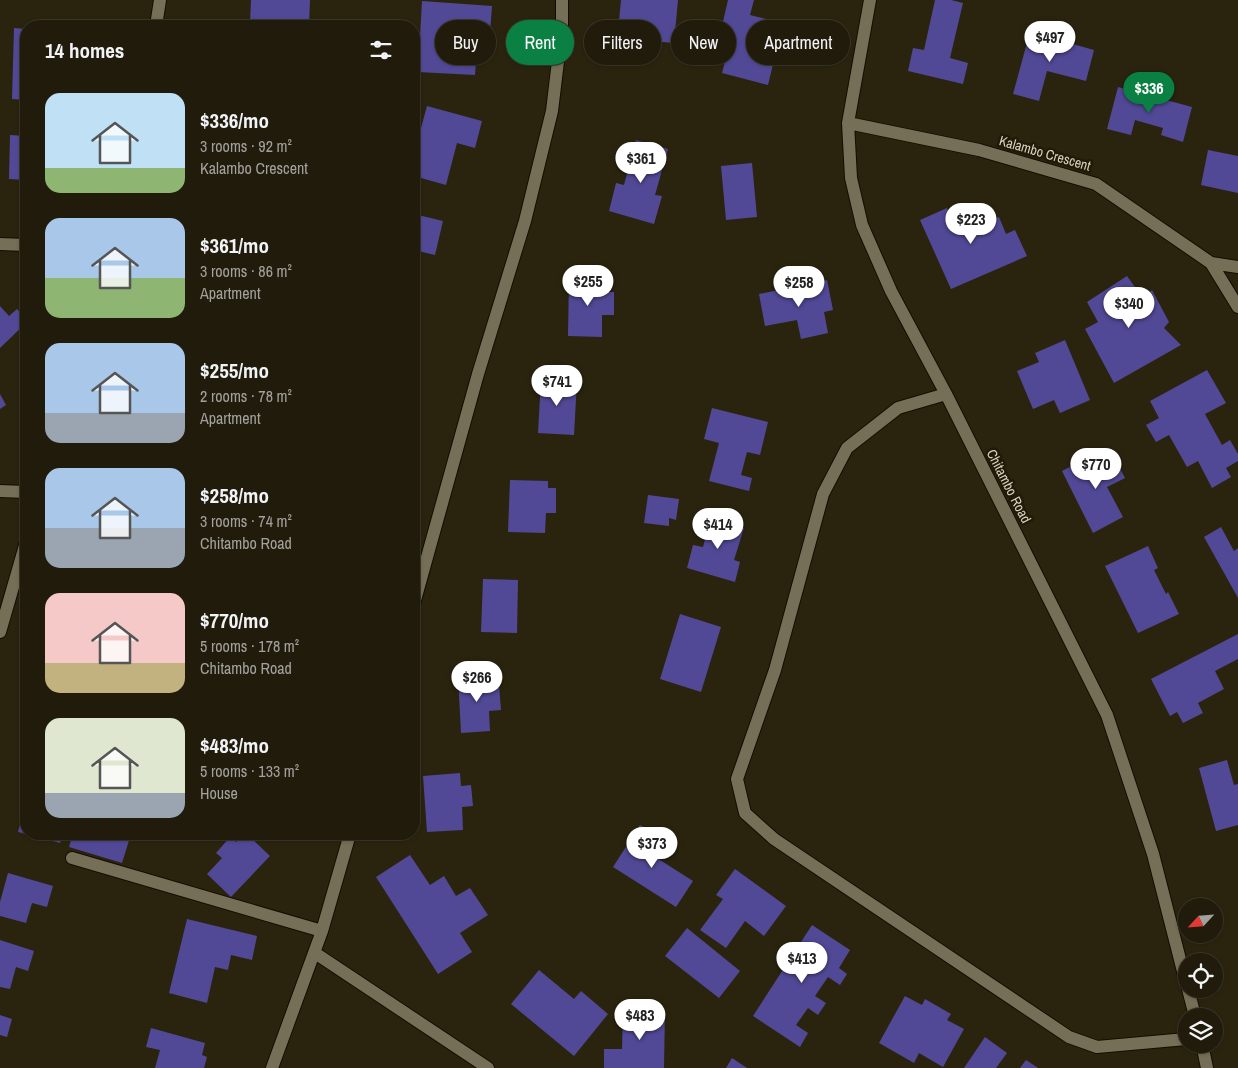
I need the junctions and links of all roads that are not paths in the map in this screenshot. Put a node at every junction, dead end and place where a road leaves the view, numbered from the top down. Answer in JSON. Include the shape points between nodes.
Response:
{"nodes":[{"id":1,"x":160,"y":0,"type":"edge"},
{"id":2,"x":562,"y":0,"type":"edge"},
{"id":3,"x":870,"y":0,"type":"edge"},
{"id":4,"x":157,"y":20,"type":"edge"},
{"id":5,"x":848,"y":123,"type":"junction"},
{"id":6,"x":0,"y":244,"type":"edge"},
{"id":7,"x":20,"y":245,"type":"edge"},
{"id":8,"x":1211,"y":263,"type":"junction"},
{"id":9,"x":1238,"y":268,"type":"edge"},
{"id":10,"x":1238,"y":307,"type":"edge"},
{"id":11,"x":946,"y":394,"type":"junction"},
{"id":12,"x":0,"y":491,"type":"edge"},
{"id":13,"x":20,"y":492,"type":"edge"},
{"id":14,"x":20,"y":563,"type":"edge"},
{"id":15,"x":420,"y":582,"type":"edge"},
{"id":16,"x":0,"y":632,"type":"edge"},
{"id":17,"x":348,"y":840,"type":"edge"},
{"id":18,"x":72,"y":858,"type":"dead end"},
{"id":19,"x":322,"y":931,"type":"junction"},
{"id":20,"x":315,"y":953,"type":"junction"},
{"id":21,"x":1178,"y":953,"type":"edge"},
{"id":22,"x":1178,"y":1040,"type":"edge"},
{"id":23,"x":1204,"y":1053,"type":"edge"},
{"id":24,"x":272,"y":1068,"type":"edge"},
{"id":25,"x":488,"y":1068,"type":"edge"},
{"id":26,"x":1208,"y":1068,"type":"edge"}],
"edges":[{"from":1,"to":4,"type":"street"},
{"from":2,"to":15,"type":"street","via":[[562,28],[552,111],[525,221]]},
{"from":3,"to":5,"type":"street","name":"Chitambo Road"},
{"from":5,"to":8,"type":"street","name":"Kalambo Crescent","via":[[979,150],[1096,184]]},
{"from":5,"to":11,"type":"street","name":"Chitambo Road","via":[[851,178],[862,226],[891,291]]},
{"from":6,"to":7,"type":"street"},
{"from":8,"to":9,"type":"street","name":"Kalambo Crescent"},
{"from":8,"to":10,"type":"street","name":"Kalambo Crescent"},
{"from":11,"to":21,"type":"street","name":"Chitambo Road","via":[[1107,715],[1153,854]]},
{"from":11,"to":22,"type":"street","via":[[898,408],[847,448],[823,494],[774,670],[737,779],[746,813],[774,839],[1069,1037],[1097,1047]]},
{"from":12,"to":13,"type":"street"},
{"from":14,"to":16,"type":"street"},
{"from":17,"to":19,"type":"street"},
{"from":18,"to":19,"type":"street"},
{"from":19,"to":20,"type":"street"},
{"from":20,"to":24,"type":"street"},
{"from":20,"to":25,"type":"street"},
{"from":23,"to":26,"type":"street"}]}
